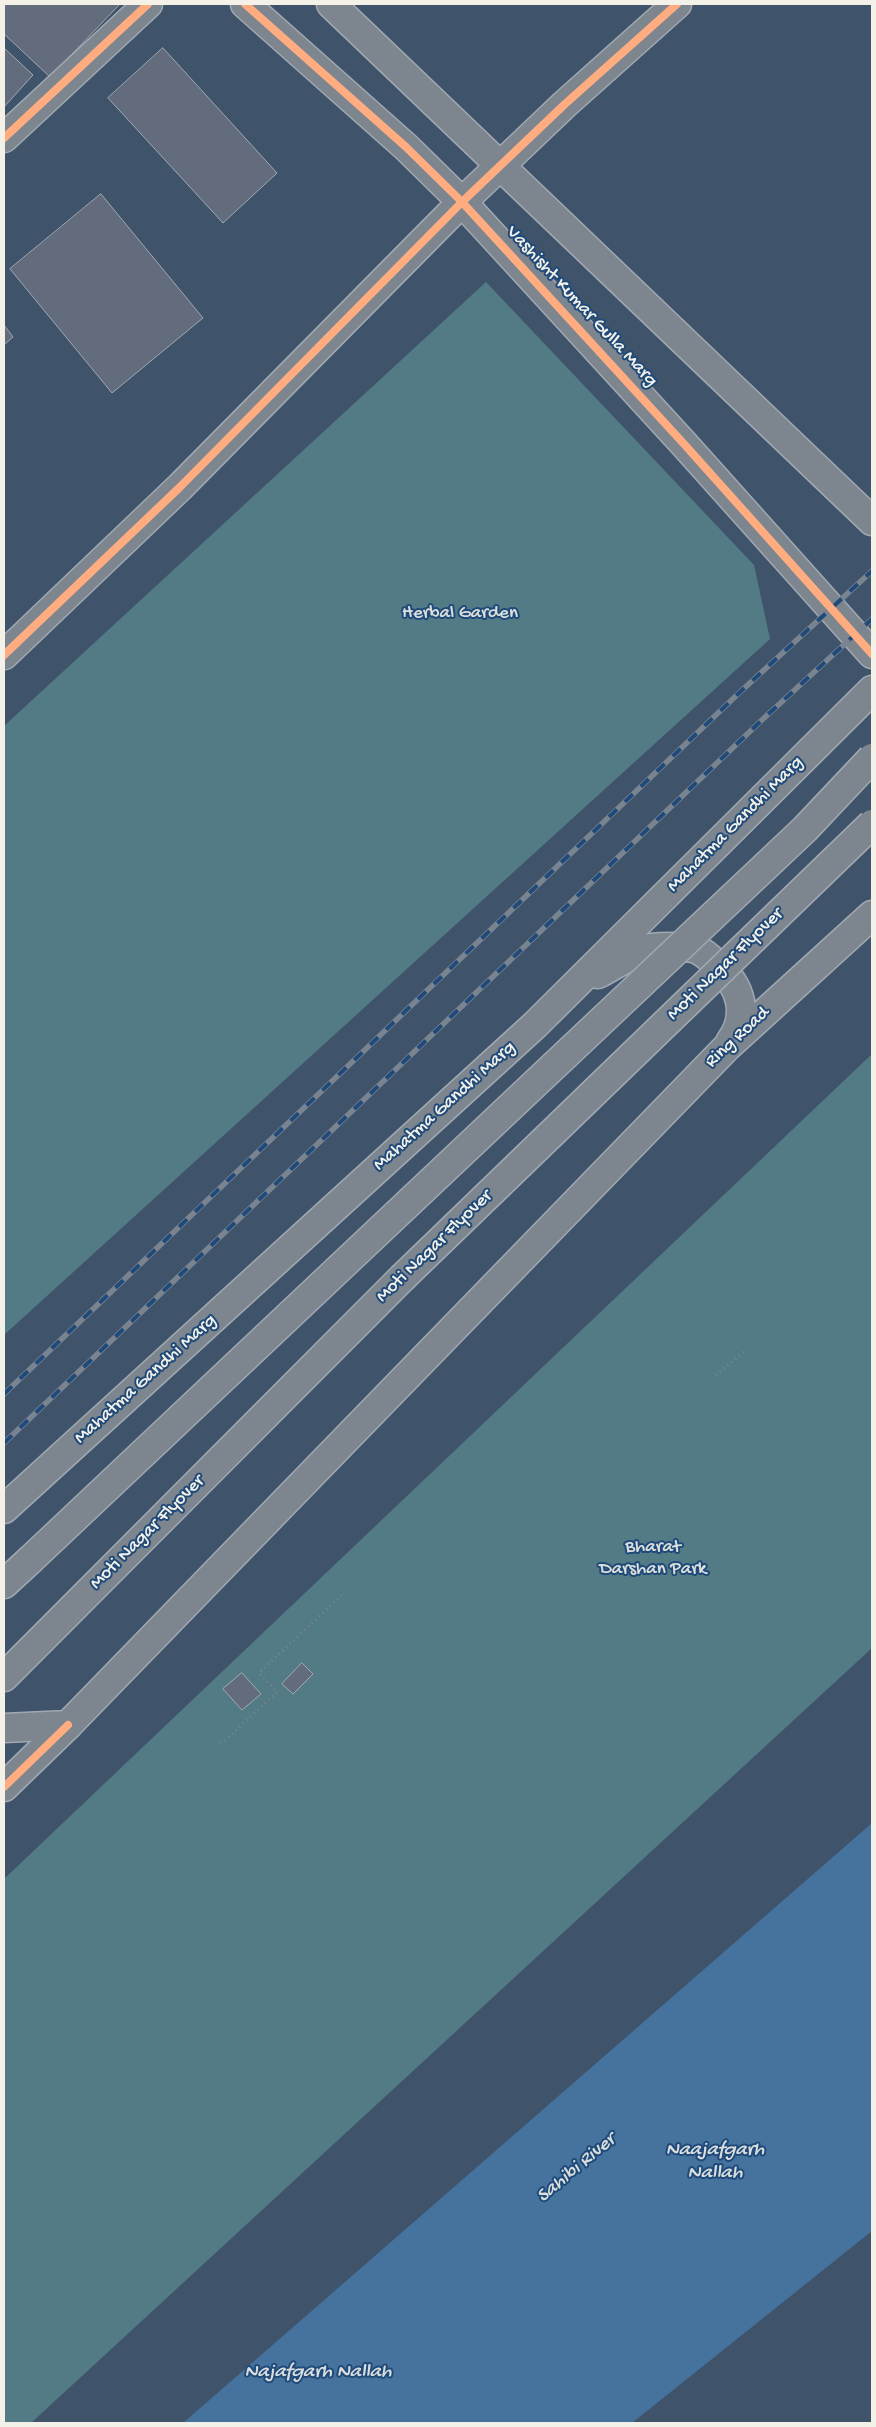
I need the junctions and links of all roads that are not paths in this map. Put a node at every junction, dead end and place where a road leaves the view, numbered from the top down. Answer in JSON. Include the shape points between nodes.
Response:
{"nodes":[{"id":1,"x":148,"y":4,"type":"edge"},
{"id":2,"x":245,"y":4,"type":"edge"},
{"id":3,"x":331,"y":4,"type":"edge"},
{"id":4,"x":677,"y":4,"type":"edge"},
{"id":5,"x":4,"y":138,"type":"edge"},
{"id":6,"x":500,"y":167,"type":"junction"},
{"id":7,"x":462,"y":202,"type":"junction"},
{"id":8,"x":872,"y":521,"type":"edge"},
{"id":9,"x":872,"y":654,"type":"edge"},
{"id":10,"x":4,"y":655,"type":"edge"},
{"id":11,"x":872,"y":690,"type":"edge"},
{"id":12,"x":872,"y":758,"type":"edge"},
{"id":13,"x":872,"y":824,"type":"edge"},
{"id":14,"x":872,"y":915,"type":"edge"},
{"id":15,"x":576,"y":984,"type":"junction"},
{"id":16,"x":727,"y":1047,"type":"junction"},
{"id":17,"x":4,"y":1509,"type":"edge"},
{"id":18,"x":4,"y":1584,"type":"edge"},
{"id":19,"x":4,"y":1677,"type":"edge"},
{"id":20,"x":68,"y":1725,"type":"junction"},
{"id":21,"x":4,"y":1728,"type":"edge"},
{"id":22,"x":4,"y":1787,"type":"edge"}],
"edges":[{"from":1,"to":5,"type":"main road"},
{"from":2,"to":7,"type":"main road","name":"Vashisht Kumar Gulla Marg","via":[[406,147]]},
{"from":3,"to":6,"type":"main road","name":"Vashisht Kumar Gulla Marg"},
{"from":4,"to":6,"type":"main road"},
{"from":6,"to":7,"type":"main road"},
{"from":6,"to":8,"type":"main road","name":"Vashisht Kumar Gulla Marg"},
{"from":7,"to":9,"type":"main road","name":"Vashisht Kumar Gulla Marg"},
{"from":7,"to":10,"type":"main road","via":[[180,486]]},
{"from":11,"to":15,"type":"main road","name":"Mahatma Gandhi Marg"},
{"from":12,"to":18,"type":"main road","bridge":true,"via":[[805,828]]},
{"from":13,"to":19,"type":"main road","name":"Moti Nagar Flyover","bridge":true,"via":[[402,1278]]},
{"from":14,"to":16,"type":"main road","name":"Ring Road"},
{"from":15,"to":16,"type":"main road","via":[[649,948],[695,948],[715,962],[736,986],[741,1001],[742,1018]]},
{"from":15,"to":17,"type":"main road","name":"Mahatma Gandhi Marg"},
{"from":16,"to":20,"type":"main road","name":"Ring Road"},
{"from":20,"to":21,"type":"main road"},
{"from":20,"to":22,"type":"main road"}]}
